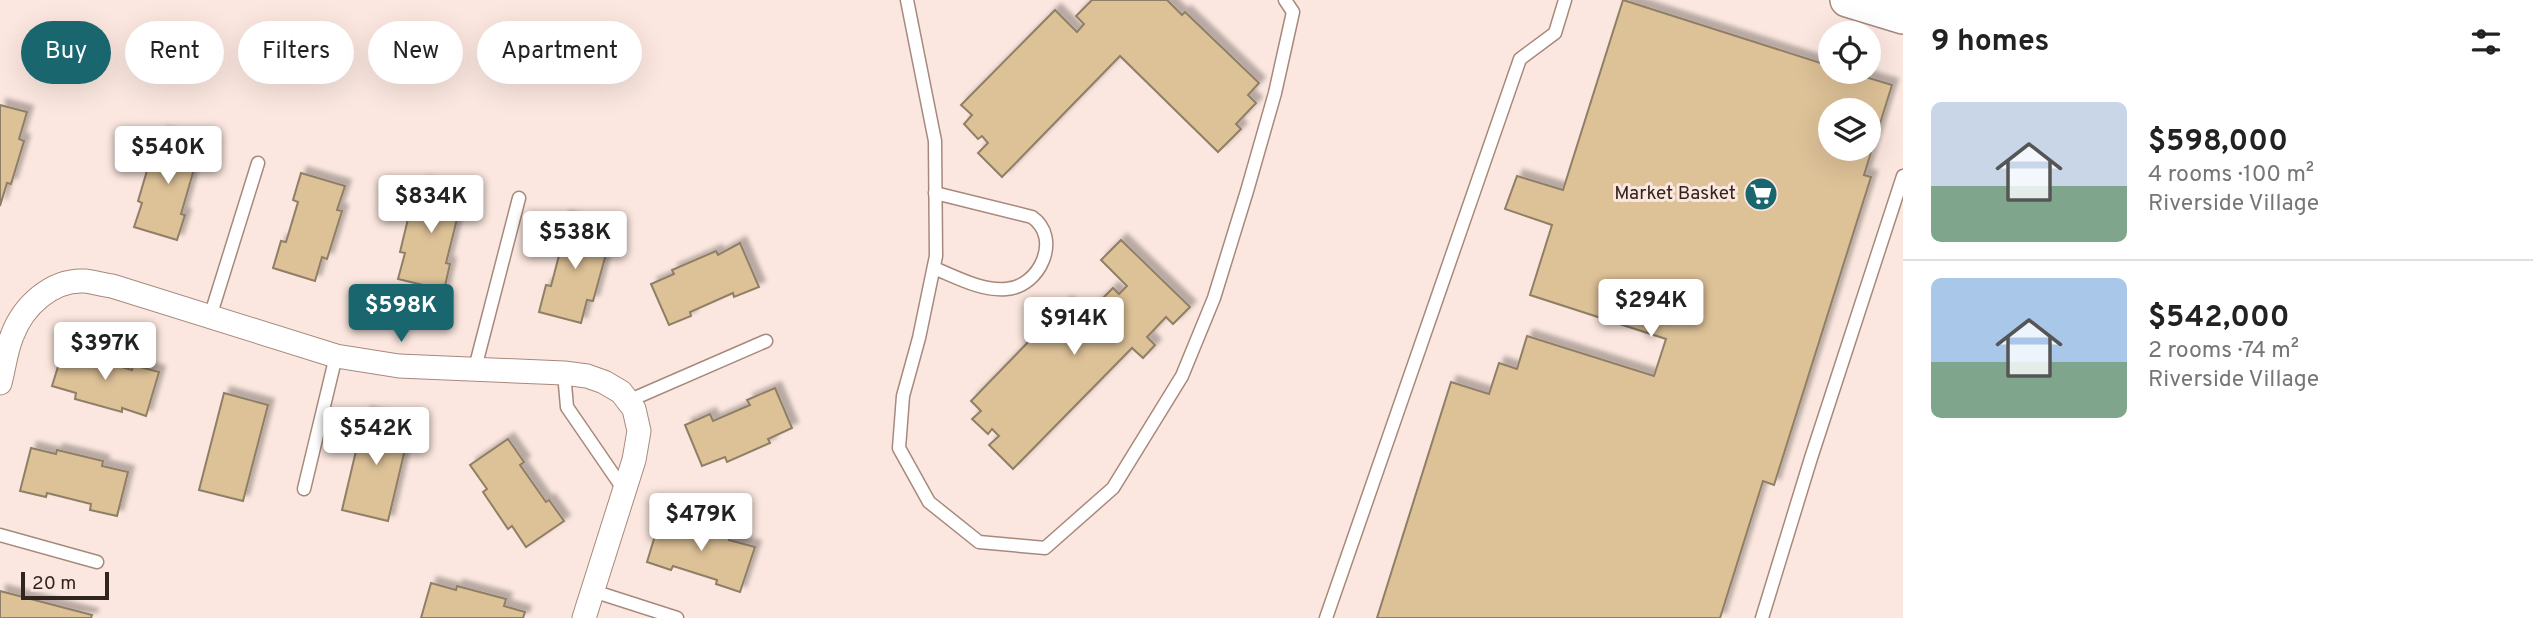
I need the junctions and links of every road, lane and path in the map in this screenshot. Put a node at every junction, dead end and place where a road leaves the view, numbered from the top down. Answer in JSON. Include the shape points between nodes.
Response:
{"nodes":[{"id":1,"x":907,"y":0,"type":"edge"},
{"id":2,"x":1285,"y":0,"type":"edge"},
{"id":3,"x":1565,"y":0,"type":"edge"},
{"id":4,"x":1847,"y":0,"type":"edge"},
{"id":5,"x":1903,"y":17,"type":"edge"},
{"id":6,"x":258,"y":163,"type":"dead end"},
{"id":7,"x":1903,"y":176,"type":"edge"},
{"id":8,"x":935,"y":193,"type":"junction"},
{"id":9,"x":519,"y":198,"type":"dead end"},
{"id":10,"x":934,"y":268,"type":"junction"},
{"id":11,"x":210,"y":317,"type":"junction"},
{"id":12,"x":766,"y":341,"type":"dead end"},
{"id":13,"x":336,"y":356,"type":"junction"},
{"id":14,"x":475,"y":368,"type":"junction"},
{"id":15,"x":564,"y":373,"type":"junction"},
{"id":16,"x":0,"y":383,"type":"edge"},
{"id":17,"x":628,"y":401,"type":"junction"},
{"id":18,"x":304,"y":489,"type":"dead end"},
{"id":19,"x":624,"y":490,"type":"junction"},
{"id":20,"x":0,"y":535,"type":"edge"},
{"id":21,"x":97,"y":562,"type":"dead end"},
{"id":22,"x":593,"y":591,"type":"junction"},
{"id":23,"x":584,"y":618,"type":"edge"},
{"id":24,"x":677,"y":618,"type":"edge"},
{"id":25,"x":1326,"y":618,"type":"edge"},
{"id":26,"x":1762,"y":618,"type":"edge"}],
"edges":[{"from":1,"to":8,"type":"lane","via":[[935,141]]},
{"from":2,"to":10,"type":"lane","via":[[1293,12],[1275,93],[1214,298],[1182,376],[1113,488],[1045,548],[979,542],[929,502],[899,448],[903,396]]},
{"from":3,"to":25,"type":"lane","via":[[1555,33],[1520,59]]},
{"from":4,"to":5,"type":"street"},
{"from":6,"to":11,"type":"lane"},
{"from":7,"to":26,"type":"lane"},
{"from":8,"to":10,"type":"lane"},
{"from":8,"to":10,"type":"lane","via":[[1032,217],[1046,233],[1047,242],[1035,274],[1014,288],[968,283]]},
{"from":9,"to":14,"type":"lane"},
{"from":11,"to":13,"type":"street"},
{"from":11,"to":16,"type":"street","via":[[112,286],[70,282],[33,301],[19,320]]},
{"from":12,"to":17,"type":"lane"},
{"from":13,"to":14,"type":"street","via":[[400,366]]},
{"from":13,"to":18,"type":"lane"},
{"from":14,"to":15,"type":"street"},
{"from":15,"to":17,"type":"street","via":[[604,382]]},
{"from":15,"to":19,"type":"lane","via":[[567,407]]},
{"from":17,"to":19,"type":"street","via":[[639,431]]},
{"from":19,"to":22,"type":"street"},
{"from":20,"to":21,"type":"lane"},
{"from":22,"to":23,"type":"street"},
{"from":22,"to":24,"type":"lane"}]}
